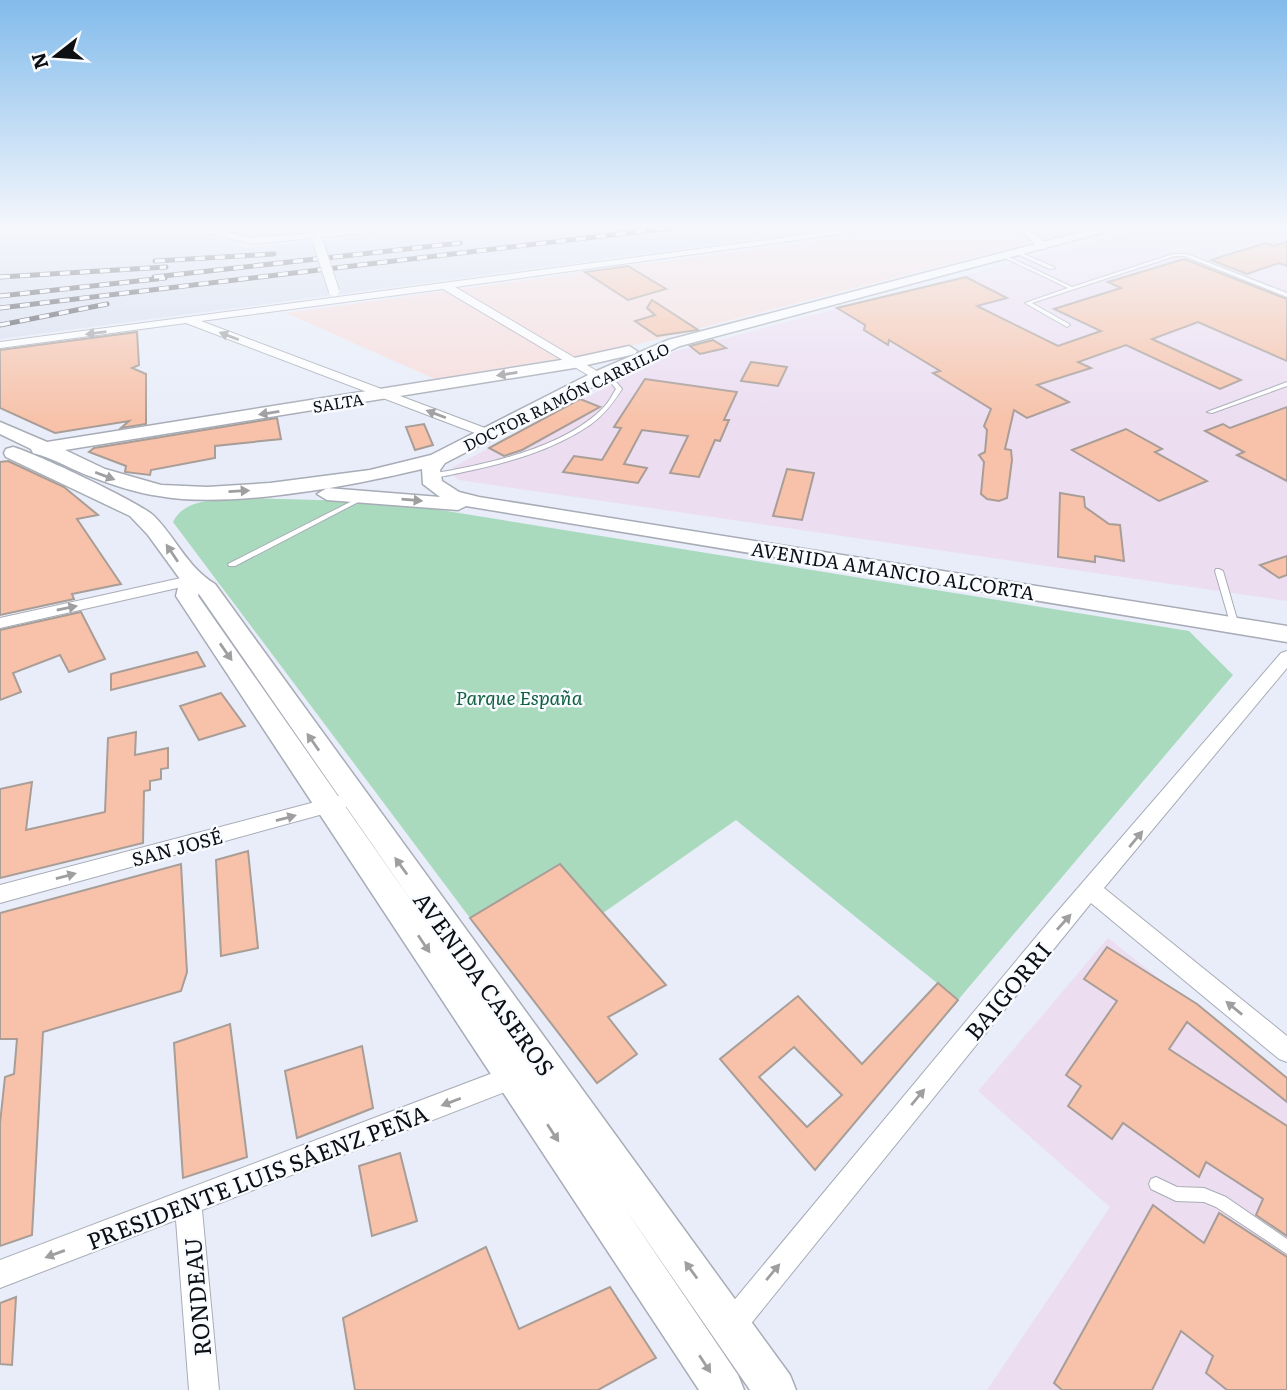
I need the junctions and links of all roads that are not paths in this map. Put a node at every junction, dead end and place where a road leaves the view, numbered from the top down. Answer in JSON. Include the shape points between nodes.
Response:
{"nodes":[{"id":1,"x":334,"y":290,"type":"edge"},
{"id":2,"x":396,"y":290,"type":"edge"},
{"id":3,"x":452,"y":290,"type":"edge"},
{"id":4,"x":878,"y":290,"type":"edge"},
{"id":5,"x":1064,"y":290,"type":"edge"},
{"id":6,"x":336,"y":296,"type":"junction"},
{"id":7,"x":188,"y":321,"type":"junction"},
{"id":8,"x":1067,"y":325,"type":"dead end"},
{"id":9,"x":674,"y":343,"type":"junction"},
{"id":10,"x":0,"y":345,"type":"edge"},
{"id":11,"x":574,"y":363,"type":"junction"},
{"id":12,"x":602,"y":375,"type":"junction"},
{"id":13,"x":1287,"y":384,"type":"edge"},
{"id":14,"x":384,"y":394,"type":"junction"},
{"id":15,"x":1210,"y":412,"type":"dead end"},
{"id":16,"x":0,"y":427,"type":"edge"},
{"id":17,"x":488,"y":435,"type":"junction"},
{"id":18,"x":43,"y":448,"type":"junction"},
{"id":19,"x":6,"y":454,"type":"edge"},
{"id":20,"x":435,"y":467,"type":"junction"},
{"id":21,"x":270,"y":489,"type":"junction"},
{"id":22,"x":207,"y":493,"type":"junction"},
{"id":23,"x":366,"y":496,"type":"junction"},
{"id":24,"x":499,"y":508,"type":"junction"},
{"id":25,"x":153,"y":525,"type":"junction"},
{"id":26,"x":232,"y":564,"type":"dead end"},
{"id":27,"x":1219,"y":571,"type":"dead end"},
{"id":28,"x":190,"y":581,"type":"junction"},
{"id":29,"x":0,"y":623,"type":"edge"},
{"id":30,"x":1235,"y":626,"type":"junction"},
{"id":31,"x":1287,"y":634,"type":"edge"},
{"id":32,"x":1287,"y":657,"type":"edge"},
{"id":33,"x":342,"y":802,"type":"junction"},
{"id":34,"x":1092,"y":891,"type":"junction"},
{"id":35,"x":0,"y":894,"type":"edge"},
{"id":36,"x":1287,"y":1051,"type":"edge"},
{"id":37,"x":529,"y":1070,"type":"junction"},
{"id":38,"x":1156,"y":1184,"type":"dead end"},
{"id":39,"x":188,"y":1204,"type":"junction"},
{"id":40,"x":1287,"y":1247,"type":"edge"},
{"id":41,"x":0,"y":1274,"type":"edge"},
{"id":42,"x":731,"y":1326,"type":"junction"},
{"id":43,"x":204,"y":1390,"type":"edge"},
{"id":44,"x":723,"y":1390,"type":"edge"},
{"id":45,"x":775,"y":1390,"type":"edge"}],
"edges":[{"from":1,"to":6,"type":"street","bridge":true},
{"from":2,"to":6,"type":"street"},
{"from":3,"to":11,"type":"street"},
{"from":4,"to":9,"type":"main road","name":"DOCTOR RAMÓN CARRILLO"},
{"from":5,"to":8,"type":"lane","via":[[1028,303]]},
{"from":6,"to":7,"type":"street"},
{"from":7,"to":10,"type":"street","one_way":true},
{"from":14,"to":7,"type":"street","one_way":true},
{"from":9,"to":11,"type":"main road","name":"SALTA"},
{"from":9,"to":12,"type":"main road","name":"DOCTOR RAMÓN CARRILLO"},
{"from":11,"to":12,"type":"street"},
{"from":11,"to":14,"type":"main road","name":"SALTA","one_way":true},
{"from":12,"to":17,"type":"main road","name":"DOCTOR RAMÓN CARRILLO"},
{"from":12,"to":20,"type":"lane","via":[[619,389],[615,400],[591,422],[525,454]]},
{"from":13,"to":15,"type":"lane"},
{"from":17,"to":14,"type":"street","one_way":true},
{"from":14,"to":18,"type":"main road","name":"SALTA","one_way":true},
{"from":16,"to":18,"type":"main road"},
{"from":17,"to":20,"type":"main road","name":"DOCTOR RAMÓN CARRILLO"},
{"from":18,"to":19,"type":"main road","name":"SALTA"},
{"from":18,"to":22,"type":"main road","one_way":true,"via":[[137,486]]},
{"from":19,"to":25,"type":"main road","name":"AVENIDA CASEROS","via":[[130,507]]},
{"from":20,"to":21,"type":"main road","name":"DOCTOR RAMÓN CARRILLO"},
{"from":20,"to":24,"type":"main road","name":"AVENIDA AMANCIO ALCORTA","via":[[433,484],[446,493]]},
{"from":22,"to":21,"type":"main road","name":"DOCTOR RAMÓN CARRILLO","one_way":true},
{"from":21,"to":23,"type":"main road","name":"AVENIDA AMANCIO ALCORTA"},
{"from":22,"to":25,"type":"main road","via":[[175,504]]},
{"from":23,"to":24,"type":"main road","name":"AVENIDA AMANCIO ALCORTA","one_way":true},
{"from":23,"to":26,"type":"lane"},
{"from":24,"to":30,"type":"main road","name":"AVENIDA AMANCIO ALCORTA"},
{"from":28,"to":25,"type":"main road","name":"AVENIDA CASEROS","one_way":true},
{"from":27,"to":30,"type":"lane"},
{"from":29,"to":28,"type":"street","one_way":true},
{"from":28,"to":33,"type":"main road","name":"AVENIDA CASEROS","via":[[187,596]]},
{"from":30,"to":31,"type":"main road","name":"AVENIDA AMANCIO ALCORTA"},
{"from":34,"to":32,"type":"street","name":"BAIGORRI","one_way":true},
{"from":35,"to":33,"type":"street","name":"SAN JOSÉ","one_way":true},
{"from":33,"to":37,"type":"main road","name":"AVENIDA CASEROS"},
{"from":36,"to":34,"type":"street","one_way":true},
{"from":42,"to":34,"type":"street","name":"BAIGORRI","one_way":true},
{"from":37,"to":39,"type":"street","name":"PRESIDENTE LUIS SÁENZ PEÑA","one_way":true},
{"from":42,"to":37,"type":"main road","name":"AVENIDA CASEROS","one_way":true},
{"from":37,"to":44,"type":"main road","name":"AVENIDA CASEROS","one_way":true},
{"from":38,"to":40,"type":"lane","via":[[1176,1194],[1204,1195],[1221,1202]]},
{"from":39,"to":41,"type":"street","name":"PRESIDENTE LUIS SÁENZ PEÑA","one_way":true},
{"from":39,"to":43,"type":"street","name":"RONDEAU"},
{"from":42,"to":45,"type":"main road","name":"AVENIDA CASEROS"}]}
